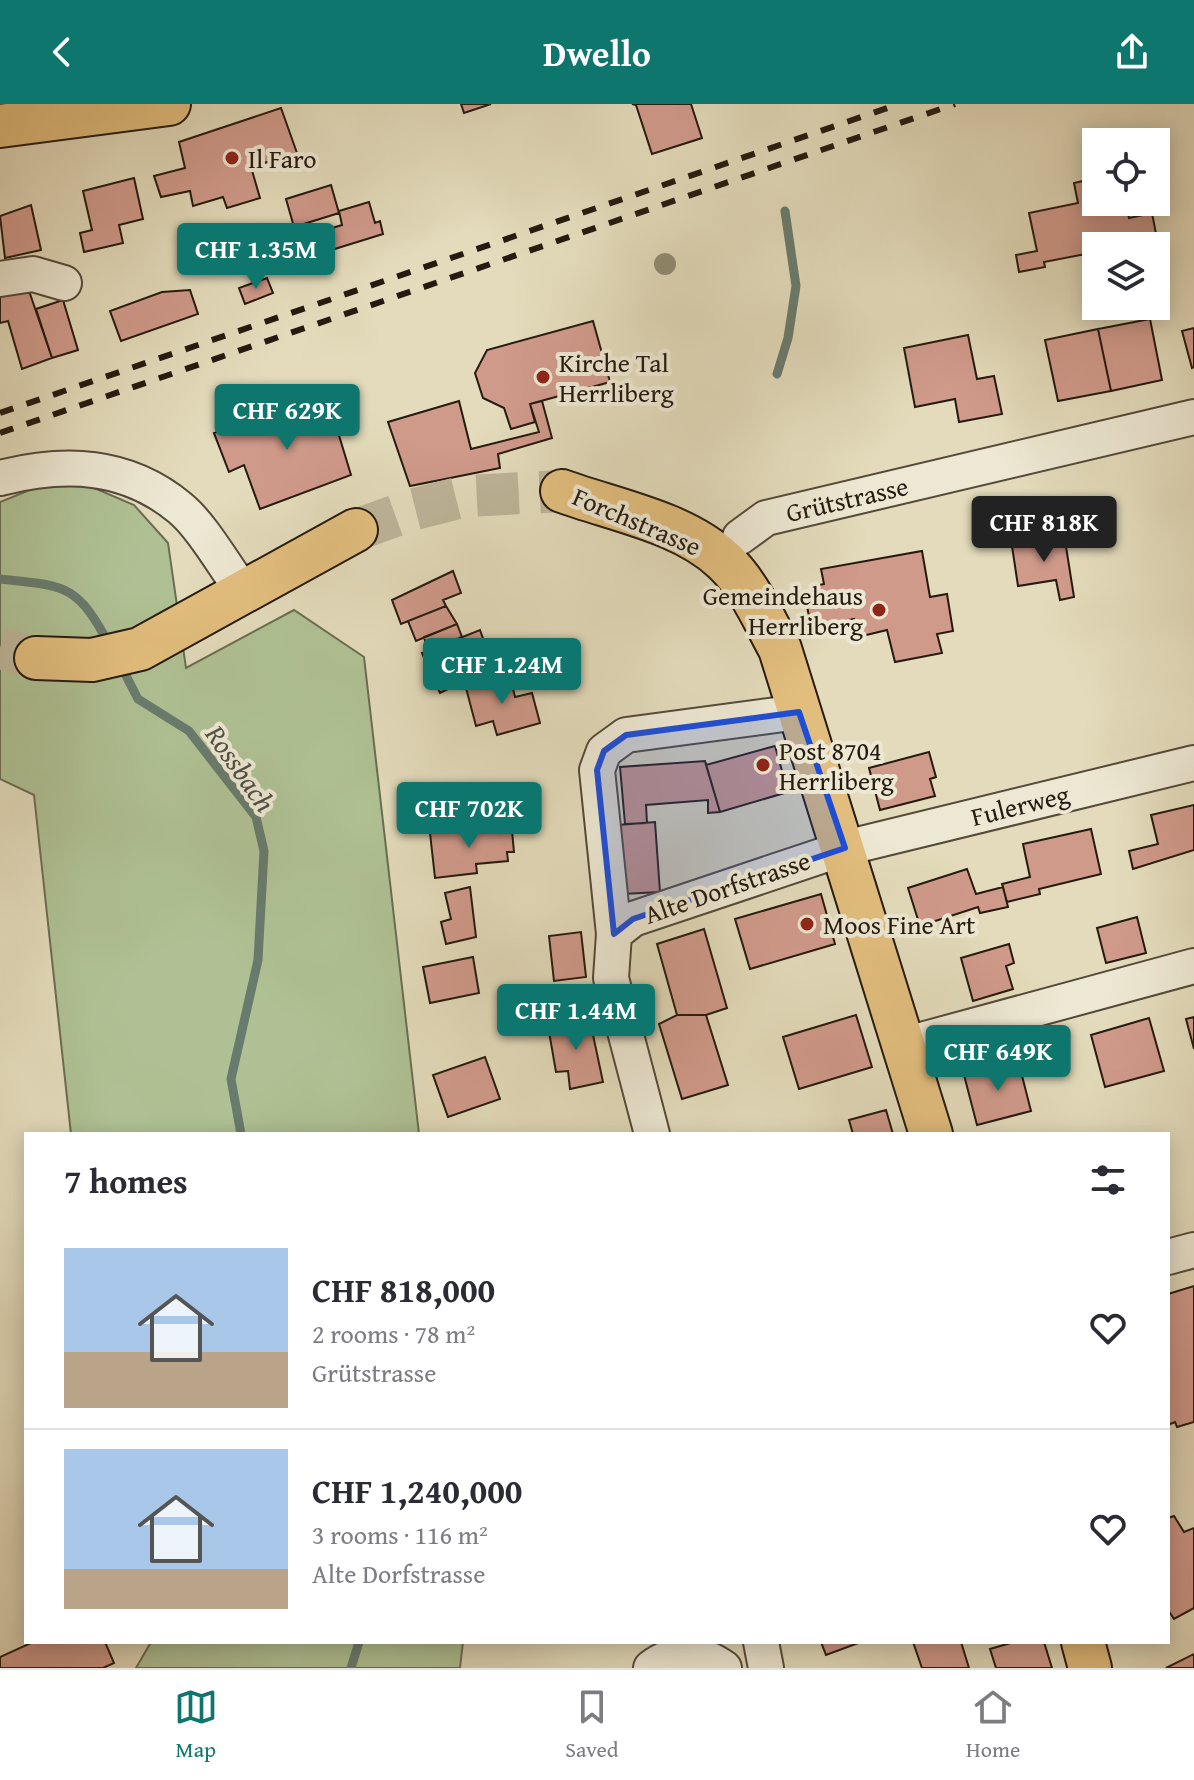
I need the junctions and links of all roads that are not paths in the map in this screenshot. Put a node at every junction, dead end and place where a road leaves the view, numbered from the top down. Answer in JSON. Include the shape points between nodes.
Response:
{"nodes":[{"id":1,"x":169,"y":104,"type":"edge"},
{"id":2,"x":0,"y":126,"type":"edge"},
{"id":3,"x":0,"y":279,"type":"edge"},
{"id":4,"x":64,"y":283,"type":"dead end"},
{"id":5,"x":1194,"y":417,"type":"edge"},
{"id":6,"x":0,"y":478,"type":"edge"},
{"id":7,"x":356,"y":530,"type":"tunnel mouth"},
{"id":8,"x":731,"y":548,"type":"joint"},
{"id":9,"x":243,"y":591,"type":"junction"},
{"id":10,"x":36,"y":658,"type":"tunnel mouth"},
{"id":11,"x":799,"y":712,"type":"junction"},
{"id":12,"x":1194,"y":763,"type":"edge"},
{"id":13,"x":845,"y":848,"type":"junction"},
{"id":14,"x":614,"y":934,"type":"junction"},
{"id":15,"x":1194,"y":966,"type":"edge"},
{"id":16,"x":903,"y":1045,"type":"junction"},
{"id":17,"x":651,"y":1132,"type":"edge"},
{"id":18,"x":930,"y":1132,"type":"edge"},
{"id":19,"x":1194,"y":1250,"type":"edge"},
{"id":20,"x":1170,"y":1256,"type":"edge"},
{"id":21,"x":761,"y":1644,"type":"edge"},
{"id":22,"x":1084,"y":1644,"type":"edge"},
{"id":23,"x":651,"y":1668,"type":"edge"},
{"id":24,"x":724,"y":1668,"type":"edge"},
{"id":25,"x":766,"y":1668,"type":"edge"},
{"id":26,"x":1090,"y":1668,"type":"edge"}],
"edges":[{"from":1,"to":2,"type":"main road"},
{"from":3,"to":4,"type":"street","via":[[33,274]]},
{"from":5,"to":8,"type":"street","name":"Grütstrasse","via":[[766,518]]},
{"from":6,"to":9,"type":"street","via":[[45,467],[87,468],[133,478],[181,509]]},
{"from":7,"to":9,"type":"main road"},
{"from":8,"to":11,"type":"main road","name":"Forchstrasse","via":[[776,595],[780,649]]},
{"from":9,"to":10,"type":"main road","via":[[140,649],[92,660]]},
{"from":11,"to":13,"type":"main road","name":"Forchstrasse"},
{"from":11,"to":14,"type":"street","name":"Alte Dorfstrasse","via":[[626,735],[604,751],[597,770]]},
{"from":12,"to":13,"type":"street","name":"Fulerweg"},
{"from":13,"to":14,"type":"street","name":"Alte Dorfstrasse","via":[[633,919]]},
{"from":13,"to":16,"type":"main road","name":"Forchstrasse"},
{"from":14,"to":17,"type":"street","name":"Alte Dorfstrasse","via":[[611,978]]},
{"from":15,"to":16,"type":"street"},
{"from":16,"to":18,"type":"main road","name":"Forchstrasse"},
{"from":19,"to":20,"type":"street"},
{"from":21,"to":25,"type":"street"},
{"from":22,"to":26,"type":"main road"},
{"from":23,"to":24,"type":"street","via":[[662,1660],[691,1655]]}]}
